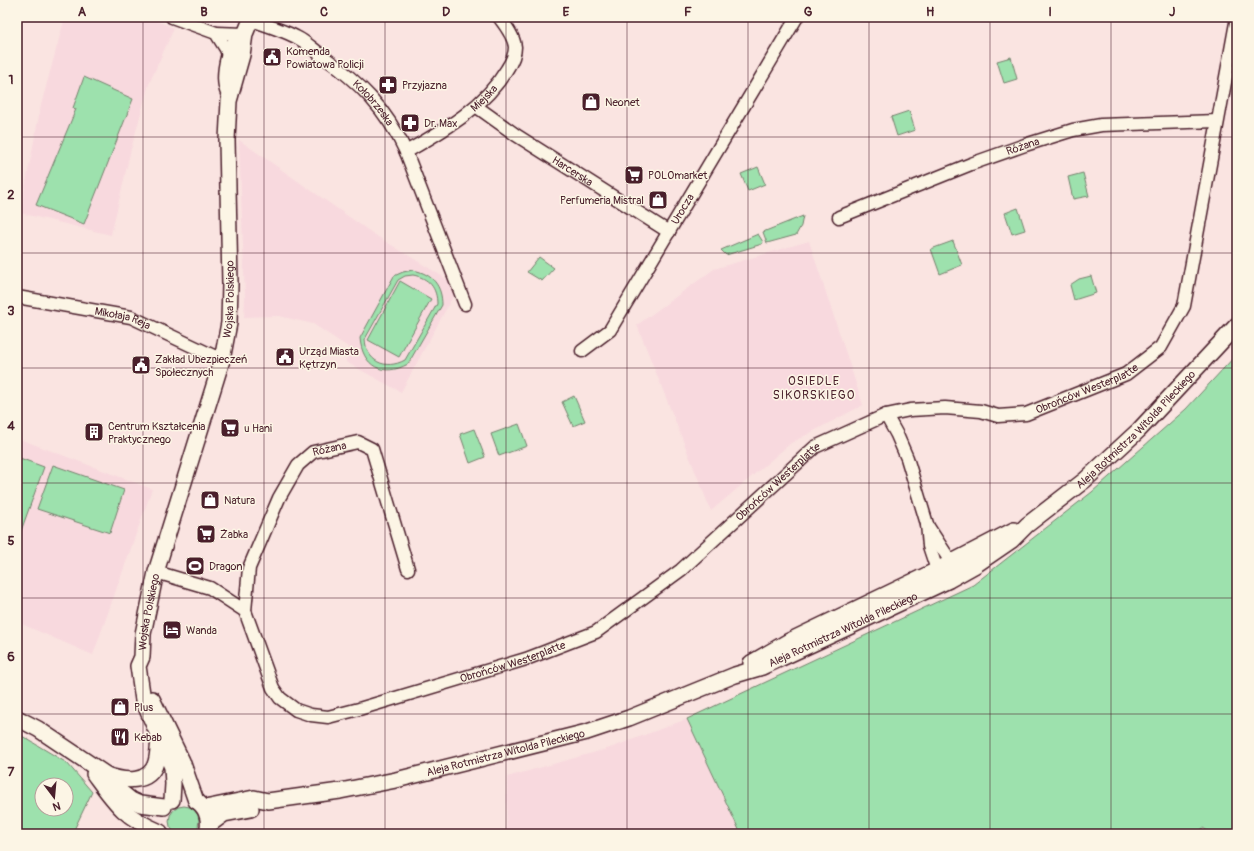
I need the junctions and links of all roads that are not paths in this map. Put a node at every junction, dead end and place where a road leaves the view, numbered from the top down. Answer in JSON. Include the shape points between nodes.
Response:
{"nodes":[{"id":1,"x":172,"y":17,"type":"edge"},
{"id":2,"x":499,"y":17,"type":"edge"},
{"id":3,"x":797,"y":17,"type":"edge"},
{"id":4,"x":1237,"y":17,"type":"edge"},
{"id":5,"x":251,"y":18,"type":"edge"},
{"id":6,"x":216,"y":33,"type":"junction"},
{"id":7,"x":245,"y":34,"type":"junction"},
{"id":8,"x":229,"y":58,"type":"junction"},
{"id":9,"x":230,"y":96,"type":"junction"},
{"id":10,"x":477,"y":107,"type":"junction"},
{"id":11,"x":1217,"y":121,"type":"junction"},
{"id":12,"x":406,"y":152,"type":"junction"},
{"id":13,"x":839,"y":217,"type":"dead end"},
{"id":14,"x":669,"y":232,"type":"junction"},
{"id":15,"x":17,"y":297,"type":"edge"},
{"id":16,"x":466,"y":304,"type":"dead end"},
{"id":17,"x":1237,"y":325,"type":"edge"},
{"id":18,"x":582,"y":352,"type":"dead end"},
{"id":19,"x":222,"y":360,"type":"junction"},
{"id":20,"x":886,"y":415,"type":"junction"},
{"id":21,"x":927,"y":524,"type":"junction"},
{"id":22,"x":1026,"y":525,"type":"junction"},
{"id":23,"x":951,"y":562,"type":"junction"},
{"id":24,"x":408,"y":569,"type":"dead end"},
{"id":25,"x":937,"y":570,"type":"junction"},
{"id":26,"x":156,"y":572,"type":"junction"},
{"id":27,"x":949,"y":580,"type":"junction"},
{"id":28,"x":245,"y":611,"type":"junction"},
{"id":29,"x":142,"y":657,"type":"junction"},
{"id":30,"x":735,"y":675,"type":"junction"},
{"id":31,"x":17,"y":718,"type":"edge"},
{"id":32,"x":159,"y":740,"type":"junction"},
{"id":33,"x":81,"y":758,"type":"junction"},
{"id":34,"x":105,"y":774,"type":"junction"},
{"id":35,"x":268,"y":801,"type":"junction"},
{"id":36,"x":168,"y":804,"type":"junction"},
{"id":37,"x":200,"y":804,"type":"junction"},
{"id":38,"x":207,"y":829,"type":"edge"},
{"id":39,"x":161,"y":833,"type":"edge"}],
"edges":[{"from":1,"to":6,"type":"street"},
{"from":2,"to":10,"type":"street","name":"Miejska","via":[[512,35],[515,47],[512,60],[499,83]]},
{"from":3,"to":14,"type":"street","name":"Urocza"},
{"from":4,"to":11,"type":"street","name":"Obrońców Westerplatte"},
{"from":5,"to":7,"type":"street","name":"Wojska Polskiego"},
{"from":5,"to":12,"type":"street","name":"Kołobrzeska","via":[[297,37],[346,72],[381,110]]},
{"from":6,"to":7,"type":"street"},
{"from":6,"to":8,"type":"street"},
{"from":7,"to":8,"type":"street","name":"Wojska Polskiego","via":[[237,38]]},
{"from":7,"to":9,"type":"street","name":"Wojska Polskiego"},
{"from":8,"to":9,"type":"street","name":"Wojska Polskiego","via":[[225,76],[226,90]]},
{"from":9,"to":19,"type":"street","name":"Wojska Polskiego","via":[[227,140],[230,301]]},
{"from":10,"to":12,"type":"street","name":"Miejska"},
{"from":10,"to":14,"type":"street","name":"Harcerska"},
{"from":11,"to":13,"type":"street","name":"Różana","via":[[1101,125],[1073,130],[971,164]]},
{"from":11,"to":20,"type":"street","name":"Obrońców Westerplatte","via":[[1184,306],[1161,347],[1126,374],[1026,414],[998,416],[981,412],[928,408]]},
{"from":12,"to":16,"type":"street","name":"Kołobrzeska"},
{"from":14,"to":18,"type":"street","name":"Urocza","via":[[610,330]]},
{"from":15,"to":19,"type":"street","name":"Mikołaja Reja","via":[[131,317]]},
{"from":17,"to":22,"type":"street","name":"Aleja Rotmistrza Witolda Pileckiego","via":[[1139,430],[1085,480]]},
{"from":19,"to":26,"type":"street","name":"Wojska Polskiego"},
{"from":20,"to":21,"type":"street","via":[[907,458]]},
{"from":20,"to":28,"type":"street","name":"Obrońców Westerplatte","via":[[815,447],[681,570],[596,632],[526,659],[359,709],[328,716],[311,715],[289,707],[280,698]]},
{"from":21,"to":23,"type":"street"},
{"from":21,"to":25,"type":"street","via":[[929,546]]},
{"from":22,"to":23,"type":"street","name":"Aleja Rotmistrza Witolda Pileckiego"},
{"from":22,"to":27,"type":"street","name":"Aleja Rotmistrza Witolda Pileckiego","via":[[1012,540]]},
{"from":23,"to":25,"type":"street","name":"Aleja Rotmistrza Witolda Pileckiego"},
{"from":23,"to":27,"type":"street"},
{"from":24,"to":28,"type":"street","name":"Różana","via":[[372,449],[358,442],[313,452],[298,465],[283,491],[252,560]]},
{"from":25,"to":27,"type":"street"},
{"from":25,"to":30,"type":"street","name":"Aleja Rotmistrza Witolda Pileckiego","via":[[789,641],[758,658]]},
{"from":26,"to":28,"type":"street","via":[[210,588]]},
{"from":26,"to":29,"type":"street","name":"Wojska Polskiego","via":[[143,634]]},
{"from":27,"to":30,"type":"street","name":"Aleja Rotmistrza Witolda Pileckiego","via":[[768,664]]},
{"from":29,"to":32,"type":"street","name":"Wojska Polskiego","via":[[138,666],[143,700]]},
{"from":29,"to":37,"type":"street","name":"Wojska Polskiego","via":[[156,708],[175,744]]},
{"from":30,"to":35,"type":"street","name":"Aleja Rotmistrza Witolda Pileckiego","via":[[682,698],[587,732],[396,780]]},
{"from":31,"to":33,"type":"street"},
{"from":32,"to":34,"type":"street","via":[[156,762],[147,775],[126,780]]},
{"from":32,"to":36,"type":"street","name":"Wojska Polskiego","via":[[172,767],[173,784]]},
{"from":33,"to":34,"type":"street"},
{"from":33,"to":39,"type":"street","via":[[115,804],[138,822]]},
{"from":34,"to":36,"type":"street","name":"Aleja Rotmistrza Witolda Pileckiego","via":[[131,800],[140,804]]},
{"from":35,"to":37,"type":"street","name":"Aleja Rotmistrza Witolda Pileckiego","via":[[254,798]]},
{"from":35,"to":38,"type":"street","name":"Aleja Rotmistrza Witolda Pileckiego","via":[[255,808],[224,814]]},
{"from":36,"to":37,"type":"street","name":"Aleja Rotmistrza Witolda Pileckiego","via":[[184,798]]},
{"from":36,"to":39,"type":"street","name":"Wojska Polskiego","via":[[159,822]]},
{"from":37,"to":38,"type":"street","name":"Wojska Polskiego"}]}
